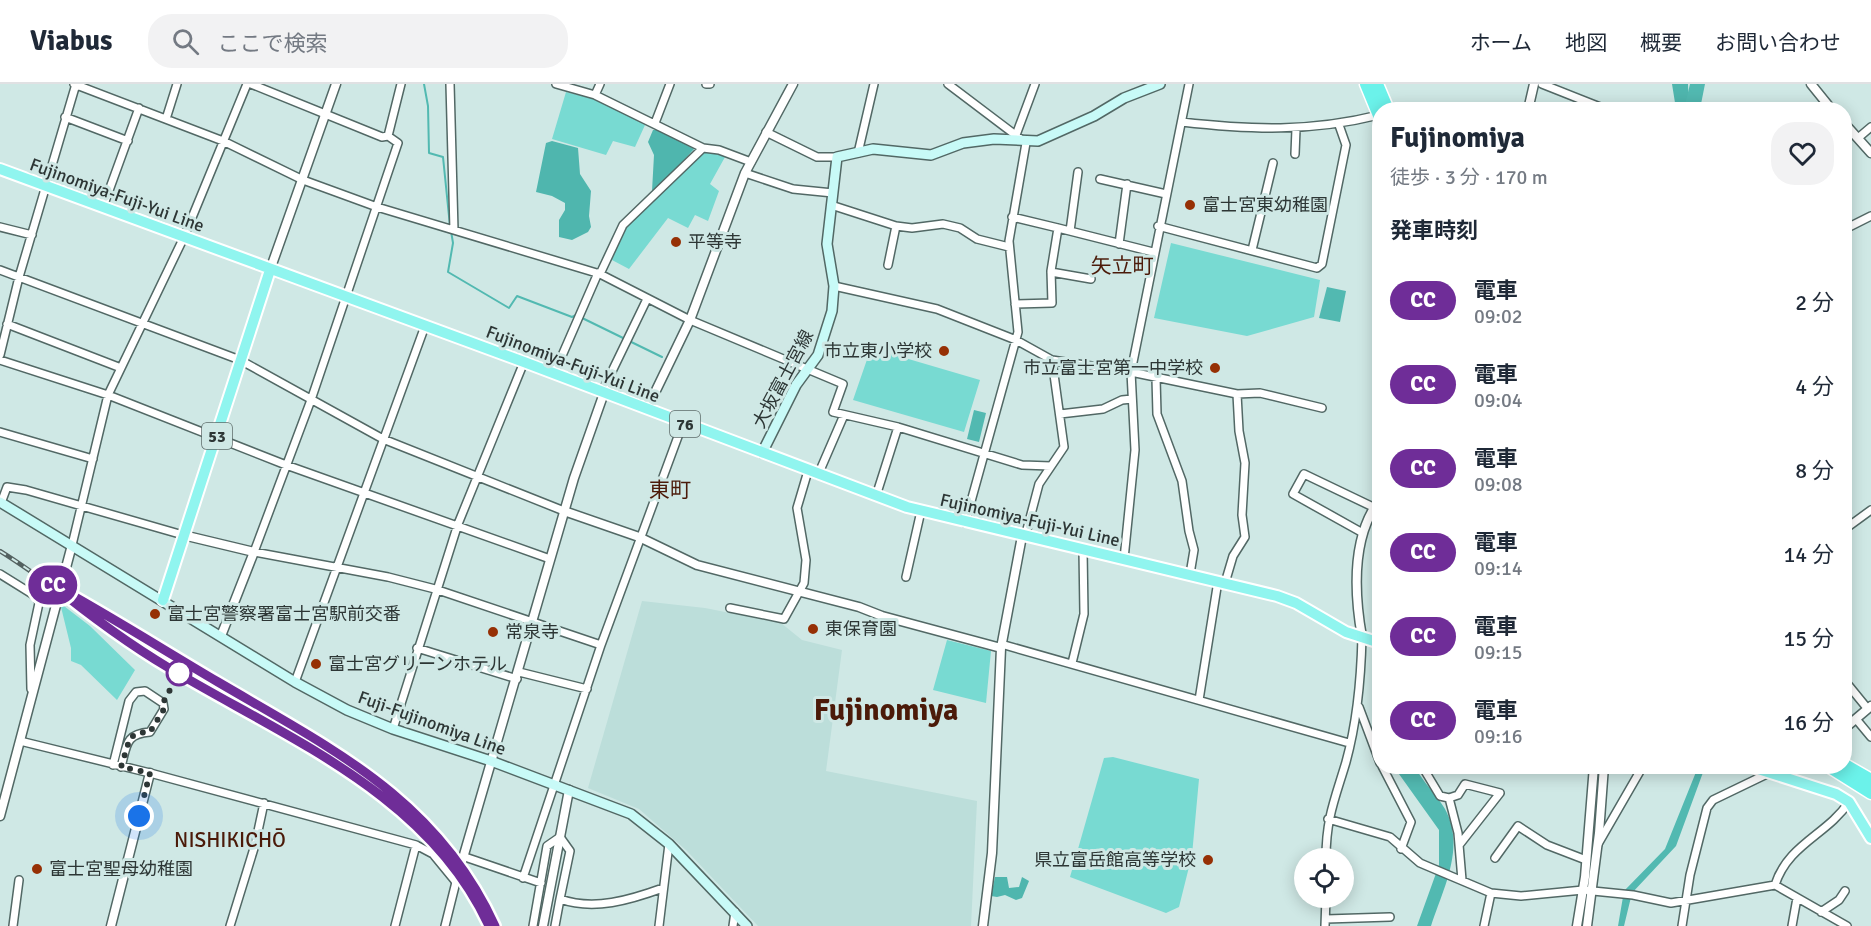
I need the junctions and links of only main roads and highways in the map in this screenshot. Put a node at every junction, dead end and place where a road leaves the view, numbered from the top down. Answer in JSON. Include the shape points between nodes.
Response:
{"nodes":[{"id":1,"x":1160,"y":84,"type":"edge"},
{"id":2,"x":1366,"y":84,"type":"edge"},
{"id":3,"x":1377,"y":84,"type":"edge"},
{"id":4,"x":1376,"y":102,"type":"edge"},
{"id":5,"x":1380,"y":102,"type":"edge"},
{"id":6,"x":0,"y":169,"type":"edge"},
{"id":7,"x":270,"y":270,"type":"junction"},
{"id":8,"x":762,"y":453,"type":"junction"},
{"id":9,"x":0,"y":502,"type":"edge"},
{"id":10,"x":163,"y":600,"type":"junction"},
{"id":11,"x":1372,"y":641,"type":"edge"},
{"id":12,"x":1852,"y":769,"type":"edge"},
{"id":13,"x":1771,"y":774,"type":"edge"},
{"id":14,"x":1841,"y":774,"type":"edge"},
{"id":15,"x":1871,"y":780,"type":"edge"},
{"id":16,"x":1871,"y":793,"type":"edge"},
{"id":17,"x":1871,"y":838,"type":"edge"},
{"id":18,"x":747,"y":926,"type":"edge"}],
"edges":[{"from":1,"to":8,"type":"main road","name":"大坂富士宮線","via":[[1055,135],[1026,143],[994,139],[931,155],[873,149],[837,158],[827,244],[834,286],[832,311],[818,355],[805,370]]},
{"from":2,"to":4,"type":"highway"},
{"from":3,"to":5,"type":"highway"},
{"from":6,"to":7,"type":"main road","name":"Fujinomiya-Fuji-Yui Line","number":"76"},
{"from":7,"to":8,"type":"main road","name":"Fujinomiya-Fuji-Yui Line","number":"76"},
{"from":7,"to":10,"type":"main road","number":"53"},
{"from":8,"to":11,"type":"main road","name":"Fujinomiya-Fuji-Yui Line","number":"76","via":[[921,511],[1296,603],[1346,632]]},
{"from":9,"to":10,"type":"main road","name":"Fuji-Fujinomiya Line"},
{"from":10,"to":18,"type":"main road","name":"Fuji-Fujinomiya Line","via":[[347,710],[631,814],[669,844]]},
{"from":12,"to":15,"type":"highway"},
{"from":13,"to":17,"type":"main road","via":[[1836,794],[1849,802]]},
{"from":14,"to":16,"type":"highway"}]}
